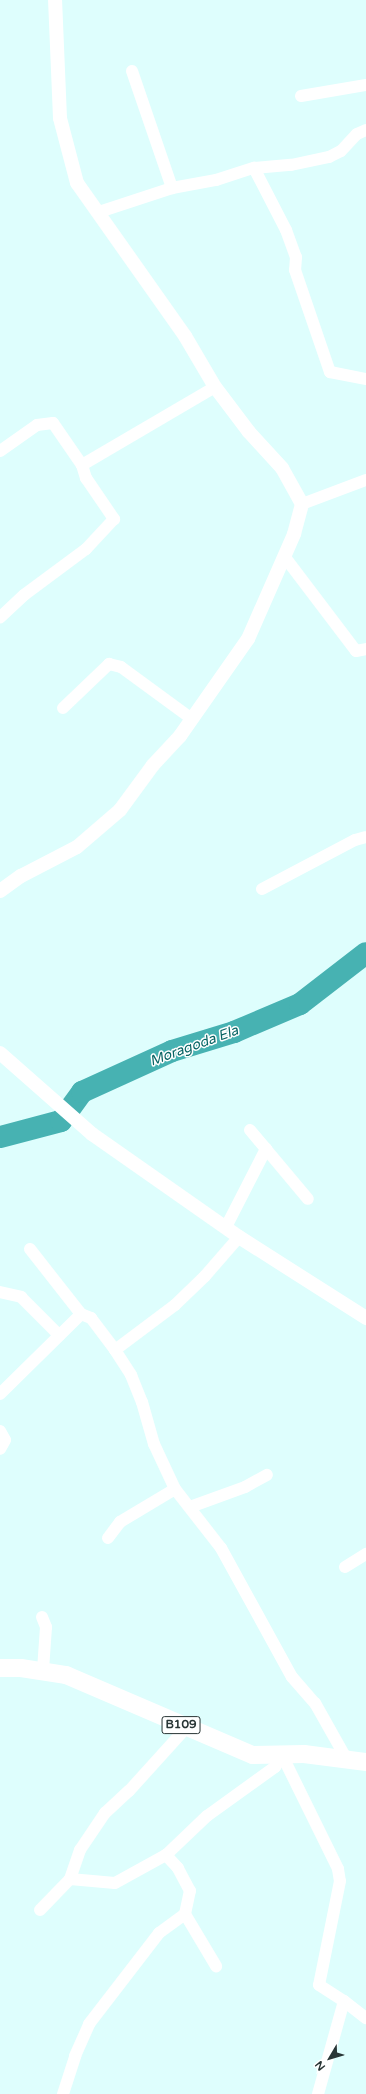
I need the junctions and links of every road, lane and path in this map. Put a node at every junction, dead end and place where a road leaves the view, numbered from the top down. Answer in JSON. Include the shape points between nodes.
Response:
{"nodes":[{"id":1,"x":55,"y":0,"type":"edge"},
{"id":2,"x":132,"y":71,"type":"dead end"},
{"id":3,"x":366,"y":85,"type":"edge"},
{"id":4,"x":301,"y":96,"type":"dead end"},
{"id":5,"x":366,"y":130,"type":"edge"},
{"id":6,"x":254,"y":168,"type":"junction"},
{"id":7,"x":172,"y":188,"type":"junction"},
{"id":8,"x":99,"y":212,"type":"junction"},
{"id":9,"x":366,"y":379,"type":"edge"},
{"id":10,"x":215,"y":387,"type":"junction"},
{"id":11,"x":0,"y":451,"type":"edge"},
{"id":12,"x":82,"y":464,"type":"junction"},
{"id":13,"x":366,"y":480,"type":"edge"},
{"id":14,"x":302,"y":504,"type":"junction"},
{"id":15,"x":284,"y":556,"type":"junction"},
{"id":16,"x":0,"y":617,"type":"edge"},
{"id":17,"x":366,"y":649,"type":"edge"},
{"id":18,"x":63,"y":708,"type":"dead end"},
{"id":19,"x":192,"y":719,"type":"junction"},
{"id":20,"x":366,"y":837,"type":"edge"},
{"id":21,"x":262,"y":889,"type":"dead end"},
{"id":22,"x":0,"y":891,"type":"edge"},
{"id":23,"x":0,"y":1052,"type":"edge"},
{"id":24,"x":250,"y":1130,"type":"dead end"},
{"id":25,"x":266,"y":1149,"type":"junction"},
{"id":26,"x":308,"y":1199,"type":"dead end"},
{"id":27,"x":226,"y":1228,"type":"junction"},
{"id":28,"x":239,"y":1237,"type":"junction"},
{"id":29,"x":30,"y":1249,"type":"dead end"},
{"id":30,"x":0,"y":1292,"type":"edge"},
{"id":31,"x":81,"y":1314,"type":"junction"},
{"id":32,"x":366,"y":1318,"type":"edge"},
{"id":33,"x":59,"y":1335,"type":"junction"},
{"id":34,"x":115,"y":1350,"type":"junction"},
{"id":35,"x":0,"y":1394,"type":"edge"},
{"id":36,"x":0,"y":1430,"type":"edge"},
{"id":37,"x":0,"y":1449,"type":"edge"},
{"id":38,"x":267,"y":1475,"type":"dead end"},
{"id":39,"x":175,"y":1488,"type":"junction"},
{"id":40,"x":190,"y":1507,"type":"junction"},
{"id":41,"x":108,"y":1538,"type":"dead end"},
{"id":42,"x":366,"y":1554,"type":"edge"},
{"id":43,"x":346,"y":1567,"type":"dead end"},
{"id":44,"x":42,"y":1617,"type":"dead end"},
{"id":45,"x":0,"y":1668,"type":"edge"},
{"id":46,"x":43,"y":1670,"type":"junction"},
{"id":47,"x":186,"y":1728,"type":"junction"},
{"id":48,"x":282,"y":1755,"type":"junction"},
{"id":49,"x":346,"y":1758,"type":"junction"},
{"id":50,"x":366,"y":1762,"type":"edge"},
{"id":51,"x":166,"y":1855,"type":"junction"},
{"id":52,"x":70,"y":1880,"type":"junction"},
{"id":53,"x":40,"y":1910,"type":"dead end"},
{"id":54,"x":185,"y":1914,"type":"junction"},
{"id":55,"x":216,"y":1966,"type":"dead end"},
{"id":56,"x":344,"y":2001,"type":"junction"},
{"id":57,"x":366,"y":2018,"type":"edge"},
{"id":58,"x":63,"y":2094,"type":"edge"},
{"id":59,"x":318,"y":2094,"type":"edge"}],
"edges":[{"from":1,"to":8,"type":"street","via":[[60,118],[77,183]]},
{"from":2,"to":7,"type":"street"},
{"from":3,"to":4,"type":"street"},
{"from":5,"to":6,"type":"street","via":[[357,134],[341,151],[329,157],[291,165]]},
{"from":6,"to":7,"type":"street","via":[[216,180]]},
{"from":6,"to":9,"type":"street","via":[[286,230],[296,257],[295,270],[330,372]]},
{"from":7,"to":8,"type":"street"},
{"from":8,"to":10,"type":"street","via":[[184,336]]},
{"from":10,"to":12,"type":"street"},
{"from":10,"to":14,"type":"street","via":[[249,432],[282,468]]},
{"from":11,"to":12,"type":"street","via":[[37,425],[52,423]]},
{"from":12,"to":16,"type":"street","via":[[86,478],[114,519],[86,549],[24,595]]},
{"from":13,"to":14,"type":"street"},
{"from":14,"to":15,"type":"street","via":[[294,534]]},
{"from":15,"to":17,"type":"street","via":[[356,651]]},
{"from":15,"to":19,"type":"street","via":[[248,640]]},
{"from":18,"to":19,"type":"street","via":[[109,664],[121,667]]},
{"from":19,"to":22,"type":"street","via":[[120,810],[77,847],[21,876]]},
{"from":20,"to":21,"type":"street","via":[[355,840]]},
{"from":23,"to":27,"type":"street","via":[[92,1134]]},
{"from":24,"to":25,"type":"street"},
{"from":25,"to":26,"type":"street"},
{"from":25,"to":27,"type":"street"},
{"from":27,"to":28,"type":"street"},
{"from":28,"to":32,"type":"street"},
{"from":28,"to":34,"type":"street","via":[[205,1276],[175,1304]]},
{"from":29,"to":31,"type":"street"},
{"from":30,"to":33,"type":"street","via":[[21,1297]]},
{"from":31,"to":33,"type":"street"},
{"from":31,"to":34,"type":"street","via":[[91,1318]]},
{"from":33,"to":35,"type":"street"},
{"from":34,"to":39,"type":"street","via":[[134,1382],[154,1444]]},
{"from":36,"to":37,"type":"street","via":[[5,1440]]},
{"from":38,"to":40,"type":"street","via":[[245,1487]]},
{"from":39,"to":40,"type":"street"},
{"from":39,"to":41,"type":"street","via":[[120,1522]]},
{"from":40,"to":49,"type":"street","via":[[221,1548],[292,1677],[315,1703]]},
{"from":42,"to":43,"type":"street"},
{"from":44,"to":46,"type":"street","via":[[46,1627]]},
{"from":45,"to":46,"type":"main road","number":"B109"},
{"from":46,"to":47,"type":"main road","number":"B109","via":[[66,1675],[116,1694]]},
{"from":47,"to":48,"type":"main road","number":"B109","via":[[253,1755]]},
{"from":47,"to":52,"type":"street","via":[[129,1791],[104,1813],[80,1850]]},
{"from":48,"to":49,"type":"main road","number":"B109","via":[[304,1754]]},
{"from":48,"to":51,"type":"street","via":[[276,1767],[207,1816]]},
{"from":48,"to":56,"type":"street","via":[[338,1869],[340,1882],[319,1985]]},
{"from":49,"to":50,"type":"main road","number":"B109"},
{"from":51,"to":52,"type":"street","via":[[115,1883]]},
{"from":51,"to":54,"type":"street","via":[[178,1868],[190,1891]]},
{"from":52,"to":53,"type":"street"},
{"from":54,"to":55,"type":"street"},
{"from":54,"to":58,"type":"street","via":[[159,1933],[89,2024]]},
{"from":56,"to":57,"type":"street"},
{"from":56,"to":59,"type":"street"}]}
